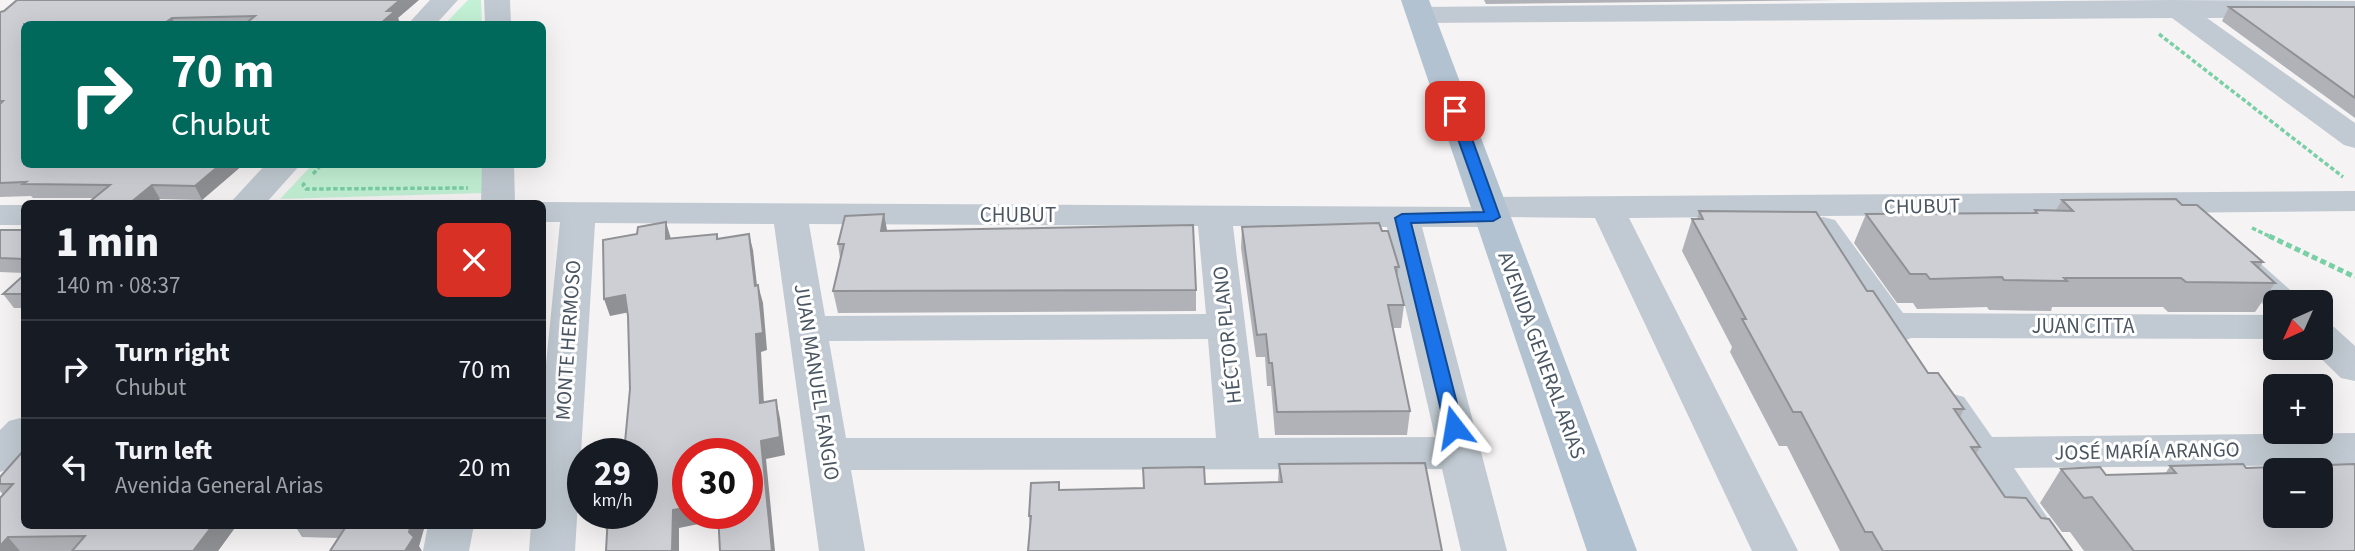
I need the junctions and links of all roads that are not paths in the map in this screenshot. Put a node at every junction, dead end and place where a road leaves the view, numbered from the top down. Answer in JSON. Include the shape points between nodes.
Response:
{"nodes":[{"id":1,"x":445,"y":0,"type":"edge"},
{"id":2,"x":498,"y":0,"type":"edge"},
{"id":3,"x":2172,"y":6,"type":"edge"},
{"id":4,"x":1790,"y":7,"type":"edge"},
{"id":5,"x":1418,"y":8,"type":"edge"},
{"id":6,"x":2355,"y":9,"type":"edge"},
{"id":7,"x":424,"y":21,"type":"edge"},
{"id":8,"x":498,"y":21,"type":"edge"},
{"id":9,"x":2355,"y":138,"type":"edge"},
{"id":10,"x":281,"y":168,"type":"edge"},
{"id":11,"x":498,"y":168,"type":"edge"},
{"id":12,"x":2350,"y":189,"type":"edge"},
{"id":13,"x":250,"y":200,"type":"edge"},
{"id":14,"x":498,"y":200,"type":"edge"},
{"id":15,"x":2171,"y":203,"type":"junction"},
{"id":16,"x":1808,"y":206,"type":"junction"},
{"id":17,"x":1607,"y":208,"type":"junction"},
{"id":18,"x":560,"y":212,"type":"edge"},
{"id":19,"x":1491,"y":212,"type":"junction"},
{"id":20,"x":790,"y":214,"type":"junction"},
{"id":21,"x":0,"y":215,"type":"edge"},
{"id":22,"x":21,"y":215,"type":"edge"},
{"id":23,"x":1215,"y":217,"type":"junction"},
{"id":24,"x":1402,"y":218,"type":"junction"},
{"id":25,"x":2268,"y":290,"type":"edge"},
{"id":26,"x":1226,"y":326,"type":"junction"},
{"id":27,"x":2263,"y":328,"type":"edge"},
{"id":28,"x":809,"y":329,"type":"junction"},
{"id":29,"x":2333,"y":348,"type":"edge"},
{"id":30,"x":1911,"y":354,"type":"junction"},
{"id":31,"x":2355,"y":368,"type":"edge"},
{"id":32,"x":21,"y":435,"type":"edge"},
{"id":33,"x":2355,"y":449,"type":"edge"},
{"id":34,"x":1460,"y":453,"type":"junction"},
{"id":35,"x":1981,"y":453,"type":"junction"},
{"id":36,"x":829,"y":454,"type":"junction"},
{"id":37,"x":1239,"y":454,"type":"junction"},
{"id":38,"x":0,"y":456,"type":"edge"},
{"id":39,"x":450,"y":529,"type":"edge"},
{"id":40,"x":446,"y":551,"type":"edge"},
{"id":41,"x":552,"y":551,"type":"edge"},
{"id":42,"x":842,"y":551,"type":"edge"},
{"id":43,"x":1484,"y":551,"type":"edge"},
{"id":44,"x":1612,"y":551,"type":"edge"},
{"id":45,"x":1775,"y":551,"type":"edge"},
{"id":46,"x":2047,"y":551,"type":"edge"}],
"edges":[{"from":1,"to":7,"type":"street"},
{"from":2,"to":8,"type":"street"},
{"from":3,"to":4,"type":"street"},
{"from":3,"to":6,"type":"street"},
{"from":3,"to":9,"type":"street"},
{"from":4,"to":5,"type":"street"},
{"from":5,"to":19,"type":"main road","name":"AVENIDA GENERAL ARIAS"},
{"from":10,"to":13,"type":"street"},
{"from":11,"to":14,"type":"street"},
{"from":12,"to":15,"type":"street","name":"CHUBUT"},
{"from":15,"to":16,"type":"street","name":"CHUBUT"},
{"from":15,"to":25,"type":"street"},
{"from":16,"to":17,"type":"street","name":"CHUBUT"},
{"from":16,"to":30,"type":"street"},
{"from":17,"to":19,"type":"street","name":"CHUBUT"},
{"from":17,"to":45,"type":"street"},
{"from":18,"to":20,"type":"street","name":"CHUBUT"},
{"from":18,"to":41,"type":"street","name":"MONTE HERMOSO"},
{"from":19,"to":24,"type":"street","name":"CHUBUT"},
{"from":19,"to":44,"type":"main road","name":"AVENIDA GENERAL ARIAS"},
{"from":20,"to":23,"type":"street","name":"CHUBUT"},
{"from":20,"to":28,"type":"street","name":"JUAN MANUEL FANGIO"},
{"from":21,"to":22,"type":"street"},
{"from":23,"to":24,"type":"street","name":"CHUBUT"},
{"from":23,"to":26,"type":"street","name":"HÉCTOR PLANO"},
{"from":24,"to":34,"type":"street"},
{"from":26,"to":28,"type":"street"},
{"from":26,"to":37,"type":"street","name":"HÉCTOR PLANO"},
{"from":27,"to":30,"type":"street","name":"JUAN CITTA"},
{"from":28,"to":36,"type":"street","name":"JUAN MANUEL FANGIO"},
{"from":29,"to":31,"type":"street"},
{"from":30,"to":35,"type":"street"},
{"from":32,"to":38,"type":"street"},
{"from":33,"to":35,"type":"street","name":"JOSÉ MARÍA ARANGO"},
{"from":34,"to":37,"type":"street"},
{"from":34,"to":43,"type":"street"},
{"from":35,"to":46,"type":"street"},
{"from":36,"to":37,"type":"street"},
{"from":36,"to":42,"type":"street","name":"JUAN MANUEL FANGIO"},
{"from":39,"to":40,"type":"street"}]}
